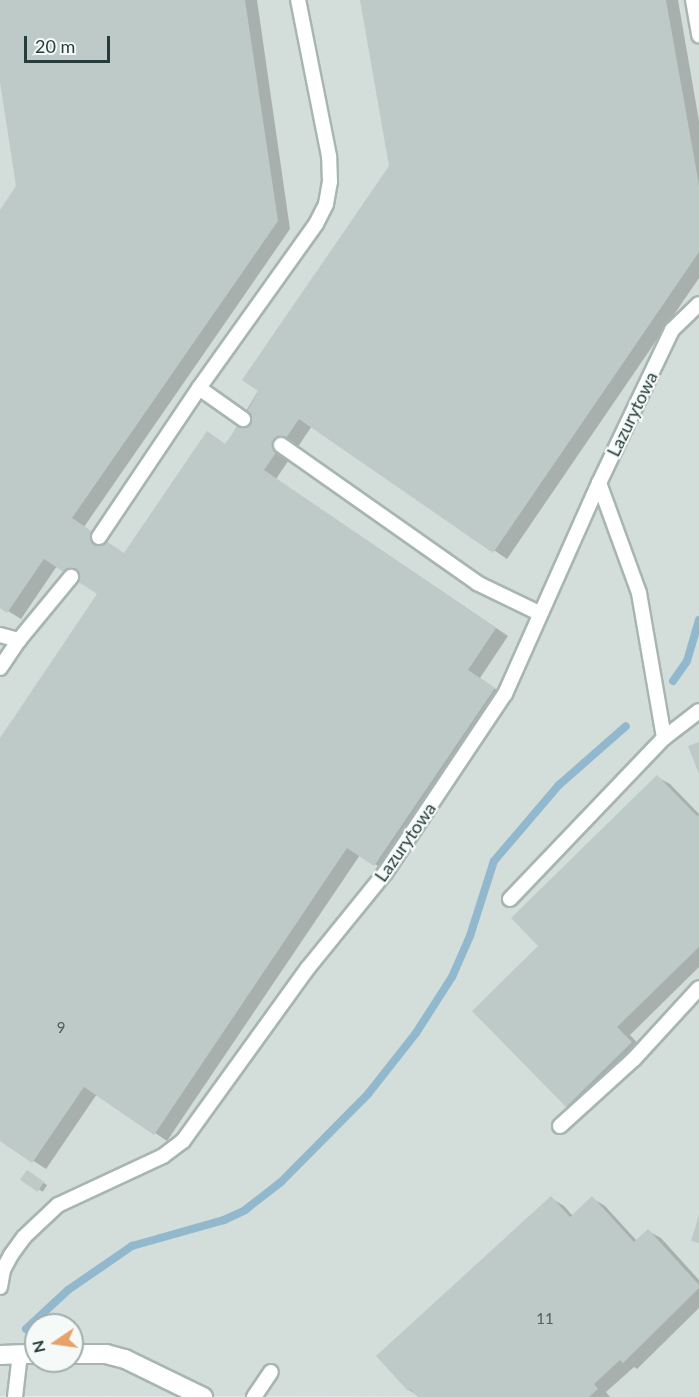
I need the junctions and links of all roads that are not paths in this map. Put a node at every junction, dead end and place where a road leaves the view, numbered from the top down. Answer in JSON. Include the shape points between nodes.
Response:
{"nodes":[{"id":1,"x":298,"y":0,"type":"edge"},
{"id":2,"x":693,"y":0,"type":"edge"},
{"id":3,"x":699,"y":36,"type":"edge"},
{"id":4,"x":699,"y":304,"type":"edge"},
{"id":5,"x":199,"y":388,"type":"junction"},
{"id":6,"x":243,"y":419,"type":"dead end"},
{"id":7,"x":281,"y":445,"type":"dead end"},
{"id":8,"x":599,"y":483,"type":"junction"},
{"id":9,"x":99,"y":537,"type":"dead end"},
{"id":10,"x":71,"y":577,"type":"dead end"},
{"id":11,"x":539,"y":612,"type":"junction"},
{"id":12,"x":0,"y":635,"type":"edge"},
{"id":13,"x":19,"y":640,"type":"junction"},
{"id":14,"x":0,"y":668,"type":"edge"},
{"id":15,"x":699,"y":711,"type":"edge"},
{"id":16,"x":664,"y":738,"type":"junction"},
{"id":17,"x":510,"y":899,"type":"dead end"},
{"id":18,"x":699,"y":988,"type":"edge"},
{"id":19,"x":560,"y":1126,"type":"dead end"},
{"id":20,"x":0,"y":1287,"type":"edge"},
{"id":21,"x":24,"y":1354,"type":"edge"},
{"id":22,"x":84,"y":1354,"type":"edge"},
{"id":23,"x":0,"y":1355,"type":"edge"},
{"id":24,"x":24,"y":1367,"type":"edge"},
{"id":25,"x":271,"y":1372,"type":"dead end"},
{"id":26,"x":15,"y":1397,"type":"edge"},
{"id":27,"x":203,"y":1397,"type":"edge"},
{"id":28,"x":254,"y":1397,"type":"edge"}],
"edges":[{"from":1,"to":5,"type":"lane","via":[[329,156],[326,204],[316,224]]},
{"from":2,"to":3,"type":"lane"},
{"from":4,"to":8,"type":"lane","name":"Lazurytowa","via":[[672,330]]},
{"from":5,"to":6,"type":"lane"},
{"from":5,"to":9,"type":"lane"},
{"from":7,"to":11,"type":"lane","via":[[477,583]]},
{"from":8,"to":11,"type":"lane","name":"Lazurytowa"},
{"from":8,"to":16,"type":"lane","via":[[639,593]]},
{"from":10,"to":13,"type":"lane"},
{"from":11,"to":20,"type":"lane","name":"Lazurytowa","via":[[505,694],[385,873],[308,968],[183,1141],[163,1155],[58,1205],[17,1246],[3,1270]]},
{"from":12,"to":13,"type":"lane"},
{"from":13,"to":14,"type":"lane"},
{"from":15,"to":16,"type":"lane"},
{"from":16,"to":17,"type":"lane"},
{"from":18,"to":19,"type":"lane","via":[[634,1059]]},
{"from":21,"to":23,"type":"street"},
{"from":22,"to":27,"type":"street","via":[[125,1359]]},
{"from":24,"to":26,"type":"lane"},
{"from":25,"to":28,"type":"lane"}]}
